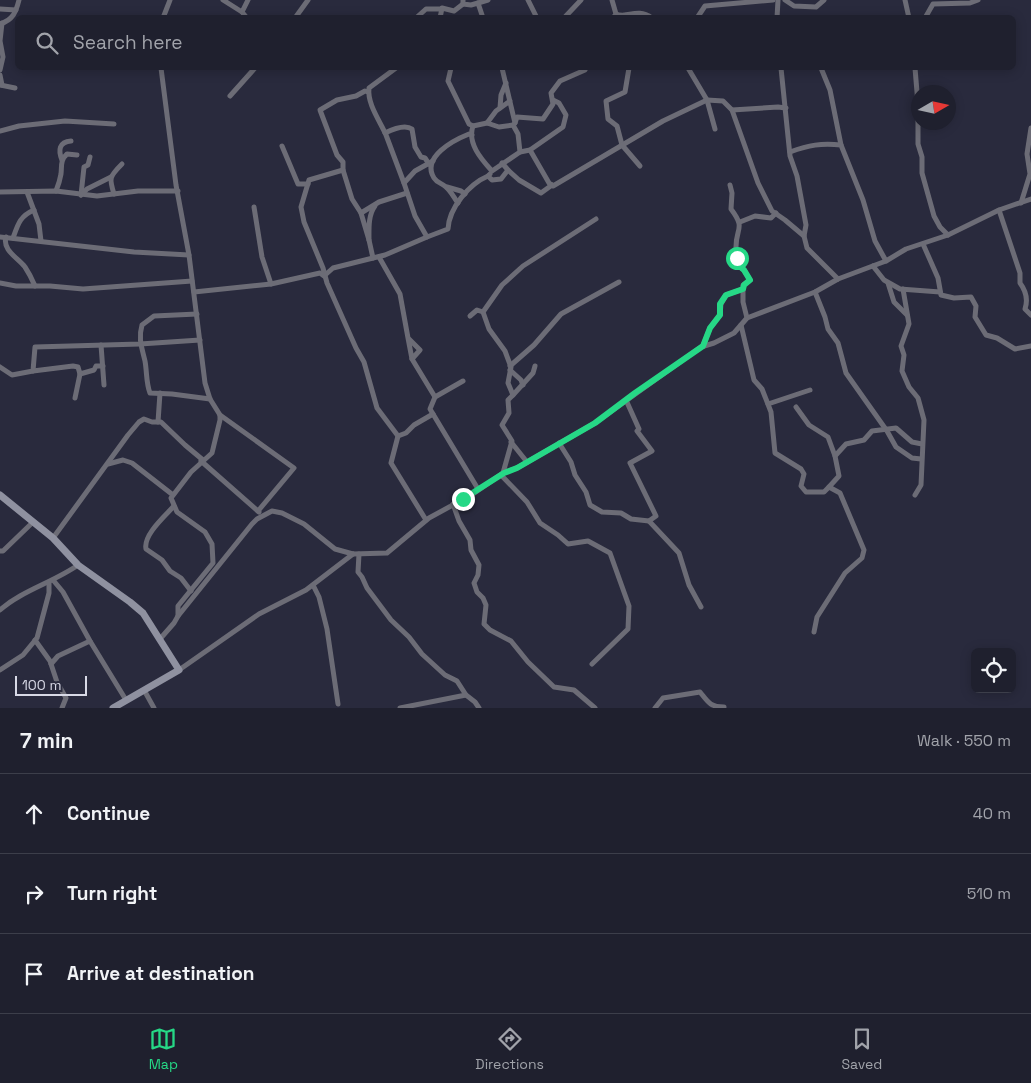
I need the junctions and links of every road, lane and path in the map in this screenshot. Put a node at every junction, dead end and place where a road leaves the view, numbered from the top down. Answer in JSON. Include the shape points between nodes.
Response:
{"nodes":[{"id":1,"x":19,"y":0,"type":"edge"},
{"id":2,"x":170,"y":0,"type":"edge"},
{"id":3,"x":223,"y":0,"type":"edge"},
{"id":4,"x":248,"y":0,"type":"edge"},
{"id":5,"x":308,"y":0,"type":"edge"},
{"id":6,"x":488,"y":0,"type":"edge"},
{"id":7,"x":528,"y":0,"type":"edge"},
{"id":8,"x":580,"y":0,"type":"edge"},
{"id":9,"x":612,"y":0,"type":"edge"},
{"id":10,"x":773,"y":0,"type":"edge"},
{"id":11,"x":778,"y":0,"type":"edge"},
{"id":12,"x":785,"y":0,"type":"edge"},
{"id":13,"x":824,"y":0,"type":"edge"},
{"id":14,"x":905,"y":0,"type":"edge"},
{"id":15,"x":978,"y":0,"type":"edge"},
{"id":16,"x":748,"y":1,"type":"edge"},
{"id":17,"x":463,"y":2,"type":"edge"},
{"id":18,"x":573,"y":2,"type":"edge"},
{"id":19,"x":946,"y":2,"type":"edge"},
{"id":20,"x":478,"y":3,"type":"junction"},
{"id":21,"x":0,"y":9,"type":"edge"},
{"id":22,"x":442,"y":9,"type":"junction"},
{"id":23,"x":16,"y":10,"type":"junction"},
{"id":24,"x":242,"y":12,"type":"junction"},
{"id":25,"x":164,"y":15,"type":"edge"},
{"id":26,"x":245,"y":15,"type":"edge"},
{"id":27,"x":297,"y":15,"type":"edge"},
{"id":28,"x":419,"y":15,"type":"edge"},
{"id":29,"x":441,"y":15,"type":"edge"},
{"id":30,"x":483,"y":15,"type":"edge"},
{"id":31,"x":535,"y":15,"type":"edge"},
{"id":32,"x":566,"y":15,"type":"edge"},
{"id":33,"x":614,"y":15,"type":"edge"},
{"id":34,"x":624,"y":15,"type":"edge"},
{"id":35,"x":645,"y":15,"type":"edge"},
{"id":36,"x":699,"y":15,"type":"edge"},
{"id":37,"x":777,"y":15,"type":"edge"},
{"id":38,"x":908,"y":15,"type":"edge"},
{"id":39,"x":928,"y":15,"type":"edge"},
{"id":40,"x":1,"y":24,"type":"edge"},
{"id":41,"x":0,"y":70,"type":"edge"},
{"id":42,"x":161,"y":70,"type":"edge"},
{"id":43,"x":253,"y":70,"type":"edge"},
{"id":44,"x":392,"y":70,"type":"edge"},
{"id":45,"x":451,"y":70,"type":"edge"},
{"id":46,"x":503,"y":70,"type":"edge"},
{"id":47,"x":585,"y":70,"type":"edge"},
{"id":48,"x":629,"y":70,"type":"edge"},
{"id":49,"x":689,"y":70,"type":"edge"},
{"id":50,"x":781,"y":70,"type":"edge"},
{"id":51,"x":822,"y":70,"type":"edge"},
{"id":52,"x":915,"y":70,"type":"edge"},
{"id":53,"x":0,"y":75,"type":"edge"},
{"id":54,"x":506,"y":83,"type":"junction"},
{"id":55,"x":1,"y":85,"type":"edge"},
{"id":56,"x":15,"y":88,"type":"dead end"},
{"id":57,"x":368,"y":92,"type":"junction"},
{"id":58,"x":230,"y":96,"type":"dead end"},
{"id":59,"x":553,"y":100,"type":"junction"},
{"id":60,"x":707,"y":100,"type":"junction"},
{"id":61,"x":510,"y":101,"type":"junction"},
{"id":62,"x":500,"y":108,"type":"junction"},
{"id":63,"x":786,"y":108,"type":"junction"},
{"id":64,"x":732,"y":110,"type":"junction"},
{"id":65,"x":487,"y":123,"type":"junction"},
{"id":66,"x":114,"y":124,"type":"dead end"},
{"id":67,"x":514,"y":124,"type":"junction"},
{"id":68,"x":474,"y":126,"type":"junction"},
{"id":69,"x":1031,"y":128,"type":"edge"},
{"id":70,"x":714,"y":129,"type":"dead end"},
{"id":71,"x":0,"y":131,"type":"edge"},
{"id":72,"x":385,"y":133,"type":"junction"},
{"id":73,"x":472,"y":135,"type":"junction"},
{"id":74,"x":71,"y":141,"type":"dead end"},
{"id":75,"x":622,"y":145,"type":"junction"},
{"id":76,"x":841,"y":145,"type":"junction"},
{"id":77,"x":282,"y":146,"type":"dead end"},
{"id":78,"x":530,"y":150,"type":"junction"},
{"id":79,"x":520,"y":152,"type":"junction"},
{"id":80,"x":790,"y":152,"type":"junction"},
{"id":81,"x":77,"y":155,"type":"dead end"},
{"id":82,"x":90,"y":157,"type":"dead end"},
{"id":83,"x":62,"y":160,"type":"junction"},
{"id":84,"x":431,"y":162,"type":"junction"},
{"id":85,"x":502,"y":163,"type":"junction"},
{"id":86,"x":122,"y":164,"type":"dead end"},
{"id":87,"x":640,"y":166,"type":"dead end"},
{"id":88,"x":343,"y":170,"type":"junction"},
{"id":89,"x":508,"y":170,"type":"junction"},
{"id":90,"x":492,"y":171,"type":"junction"},
{"id":91,"x":488,"y":176,"type":"junction"},
{"id":92,"x":111,"y":177,"type":"junction"},
{"id":93,"x":404,"y":182,"type":"junction"},
{"id":94,"x":308,"y":184,"type":"junction"},
{"id":95,"x":552,"y":185,"type":"junction"},
{"id":96,"x":730,"y":185,"type":"dead end"},
{"id":97,"x":446,"y":187,"type":"junction"},
{"id":98,"x":56,"y":191,"type":"junction"},
{"id":99,"x":178,"y":191,"type":"junction"},
{"id":100,"x":0,"y":192,"type":"edge"},
{"id":101,"x":27,"y":192,"type":"junction"},
{"id":102,"x":407,"y":193,"type":"junction"},
{"id":103,"x":114,"y":194,"type":"junction"},
{"id":104,"x":465,"y":194,"type":"junction"},
{"id":105,"x":81,"y":195,"type":"junction"},
{"id":106,"x":1031,"y":200,"type":"edge"},
{"id":107,"x":458,"y":203,"type":"junction"},
{"id":108,"x":1020,"y":203,"type":"junction"},
{"id":109,"x":375,"y":205,"type":"junction"},
{"id":110,"x":254,"y":207,"type":"dead end"},
{"id":111,"x":34,"y":210,"type":"junction"},
{"id":112,"x":999,"y":210,"type":"junction"},
{"id":113,"x":361,"y":212,"type":"junction"},
{"id":114,"x":776,"y":213,"type":"junction"},
{"id":115,"x":596,"y":220,"type":"dead end"},
{"id":116,"x":740,"y":222,"type":"junction"},
{"id":117,"x":948,"y":235,"type":"junction"},
{"id":118,"x":804,"y":236,"type":"junction"},
{"id":119,"x":3,"y":237,"type":"edge"},
{"id":120,"x":427,"y":237,"type":"junction"},
{"id":121,"x":14,"y":238,"type":"junction"},
{"id":122,"x":41,"y":240,"type":"junction"},
{"id":123,"x":369,"y":240,"type":"junction"},
{"id":124,"x":923,"y":244,"type":"junction"},
{"id":125,"x":189,"y":255,"type":"junction"},
{"id":126,"x":376,"y":257,"type":"junction"},
{"id":127,"x":886,"y":261,"type":"junction"},
{"id":128,"x":872,"y":266,"type":"junction"},
{"id":129,"x":324,"y":276,"type":"junction"},
{"id":130,"x":838,"y":279,"type":"junction"},
{"id":131,"x":192,"y":281,"type":"junction"},
{"id":132,"x":619,"y":282,"type":"dead end"},
{"id":133,"x":888,"y":282,"type":"junction"},
{"id":134,"x":0,"y":284,"type":"edge"},
{"id":135,"x":271,"y":284,"type":"junction"},
{"id":136,"x":35,"y":286,"type":"junction"},
{"id":137,"x":743,"y":289,"type":"junction"},
{"id":138,"x":903,"y":289,"type":"junction"},
{"id":139,"x":194,"y":292,"type":"junction"},
{"id":140,"x":203,"y":292,"type":"junction"},
{"id":141,"x":815,"y":292,"type":"junction"},
{"id":142,"x":940,"y":292,"type":"junction"},
{"id":143,"x":196,"y":306,"type":"junction"},
{"id":144,"x":483,"y":312,"type":"junction"},
{"id":145,"x":197,"y":314,"type":"junction"},
{"id":146,"x":908,"y":315,"type":"junction"},
{"id":147,"x":1031,"y":315,"type":"edge"},
{"id":148,"x":470,"y":316,"type":"dead end"},
{"id":149,"x":747,"y":318,"type":"junction"},
{"id":150,"x":741,"y":325,"type":"junction"},
{"id":151,"x":408,"y":338,"type":"junction"},
{"id":152,"x":200,"y":340,"type":"junction"},
{"id":153,"x":140,"y":344,"type":"junction"},
{"id":154,"x":101,"y":345,"type":"junction"},
{"id":155,"x":703,"y":346,"type":"junction"},
{"id":156,"x":1031,"y":346,"type":"edge"},
{"id":157,"x":412,"y":359,"type":"junction"},
{"id":158,"x":103,"y":366,"type":"junction"},
{"id":159,"x":535,"y":366,"type":"dead end"},
{"id":160,"x":0,"y":367,"type":"edge"},
{"id":161,"x":510,"y":368,"type":"junction"},
{"id":162,"x":33,"y":371,"type":"junction"},
{"id":163,"x":80,"y":374,"type":"junction"},
{"id":164,"x":463,"y":381,"type":"dead end"},
{"id":165,"x":523,"y":385,"type":"junction"},
{"id":166,"x":104,"y":386,"type":"dead end"},
{"id":167,"x":810,"y":390,"type":"dead end"},
{"id":168,"x":160,"y":393,"type":"junction"},
{"id":169,"x":512,"y":395,"type":"junction"},
{"id":170,"x":435,"y":397,"type":"junction"},
{"id":171,"x":75,"y":398,"type":"dead end"},
{"id":172,"x":210,"y":400,"type":"junction"},
{"id":173,"x":626,"y":400,"type":"junction"},
{"id":174,"x":768,"y":404,"type":"junction"},
{"id":175,"x":796,"y":407,"type":"dead end"},
{"id":176,"x":433,"y":414,"type":"junction"},
{"id":177,"x":220,"y":415,"type":"junction"},
{"id":178,"x":158,"y":422,"type":"junction"},
{"id":179,"x":887,"y":431,"type":"junction"},
{"id":180,"x":398,"y":436,"type":"junction"},
{"id":181,"x":511,"y":442,"type":"junction"},
{"id":182,"x":559,"y":443,"type":"junction"},
{"id":183,"x":922,"y":444,"type":"junction"},
{"id":184,"x":835,"y":456,"type":"junction"},
{"id":185,"x":921,"y":459,"type":"junction"},
{"id":186,"x":202,"y":460,"type":"junction"},
{"id":187,"x":527,"y":462,"type":"junction"},
{"id":188,"x":107,"y":464,"type":"junction"},
{"id":189,"x":502,"y":474,"type":"junction"},
{"id":190,"x":829,"y":487,"type":"junction"},
{"id":191,"x":478,"y":489,"type":"junction"},
{"id":192,"x":0,"y":495,"type":"edge"},
{"id":193,"x":173,"y":495,"type":"junction"},
{"id":194,"x":915,"y":495,"type":"dead end"},
{"id":195,"x":453,"y":504,"type":"junction"},
{"id":196,"x":174,"y":506,"type":"junction"},
{"id":197,"x":260,"y":513,"type":"junction"},
{"id":198,"x":426,"y":520,"type":"junction"},
{"id":199,"x":649,"y":521,"type":"junction"},
{"id":200,"x":32,"y":523,"type":"junction"},
{"id":201,"x":53,"y":538,"type":"junction"},
{"id":202,"x":0,"y":551,"type":"edge"},
{"id":203,"x":356,"y":554,"type":"junction"},
{"id":204,"x":78,"y":565,"type":"junction"},
{"id":205,"x":51,"y":581,"type":"junction"},
{"id":206,"x":312,"y":585,"type":"junction"},
{"id":207,"x":191,"y":591,"type":"junction"},
{"id":208,"x":701,"y":607,"type":"dead end"},
{"id":209,"x":0,"y":610,"type":"edge"},
{"id":210,"x":178,"y":616,"type":"junction"},
{"id":211,"x":814,"y":632,"type":"dead end"},
{"id":212,"x":160,"y":639,"type":"junction"},
{"id":213,"x":36,"y":640,"type":"junction"},
{"id":214,"x":90,"y":641,"type":"junction"},
{"id":215,"x":51,"y":664,"type":"junction"},
{"id":216,"x":592,"y":664,"type":"dead end"},
{"id":217,"x":0,"y":670,"type":"edge"},
{"id":218,"x":179,"y":670,"type":"junction"},
{"id":219,"x":144,"y":690,"type":"junction"},
{"id":220,"x":466,"y":695,"type":"junction"},
{"id":221,"x":126,"y":700,"type":"junction"},
{"id":222,"x":338,"y":704,"type":"dead end"},
{"id":223,"x":407,"y":707,"type":"edge"},
{"id":224,"x":724,"y":707,"type":"edge"},
{"id":225,"x":62,"y":708,"type":"edge"},
{"id":226,"x":113,"y":708,"type":"edge"},
{"id":227,"x":154,"y":708,"type":"edge"},
{"id":228,"x":400,"y":708,"type":"edge"},
{"id":229,"x":479,"y":708,"type":"edge"},
{"id":230,"x":595,"y":708,"type":"edge"},
{"id":231,"x":654,"y":708,"type":"edge"}],
"edges":[{"from":1,"to":23,"type":"street"},
{"from":2,"to":25,"type":"street"},
{"from":3,"to":24,"type":"street"},
{"from":4,"to":24,"type":"street"},
{"from":5,"to":27,"type":"street"},
{"from":6,"to":20,"type":"street"},
{"from":7,"to":31,"type":"street"},
{"from":8,"to":18,"type":"street"},
{"from":9,"to":33,"type":"street"},
{"from":10,"to":16,"type":"street"},
{"from":11,"to":37,"type":"street"},
{"from":12,"to":13,"type":"street","via":[[794,6],[816,7]]},
{"from":14,"to":38,"type":"street"},
{"from":15,"to":19,"type":"street"},
{"from":16,"to":36,"type":"street","via":[[705,6]]},
{"from":17,"to":20,"type":"street"},
{"from":17,"to":22,"type":"street","via":[[454,11]]},
{"from":18,"to":32,"type":"street"},
{"from":19,"to":39,"type":"street","via":[[933,4]]},
{"from":20,"to":30,"type":"street"},
{"from":21,"to":23,"type":"street"},
{"from":22,"to":28,"type":"street","via":[[426,9]]},
{"from":22,"to":29,"type":"street"},
{"from":23,"to":40,"type":"street","via":[[8,22]]},
{"from":24,"to":26,"type":"street"},
{"from":34,"to":35,"type":"street","via":[[638,12]]},
{"from":40,"to":41,"type":"street","via":[[3,57]]},
{"from":42,"to":99,"type":"street"},
{"from":43,"to":58,"type":"street"},
{"from":44,"to":57,"type":"street","via":[[375,82]]},
{"from":45,"to":68,"type":"street","via":[[448,81],[469,124]]},
{"from":46,"to":54,"type":"street"},
{"from":47,"to":59,"type":"street","via":[[560,81],[551,93]]},
{"from":48,"to":75,"type":"street","via":[[625,92],[606,101],[608,119],[617,126]]},
{"from":49,"to":60,"type":"street"},
{"from":50,"to":63,"type":"street"},
{"from":51,"to":76,"type":"street","via":[[830,90]]},
{"from":52,"to":117,"type":"street","via":[[922,173],[934,216]]},
{"from":53,"to":55,"type":"street"},
{"from":54,"to":61,"type":"street"},
{"from":54,"to":62,"type":"street"},
{"from":55,"to":56,"type":"street"},
{"from":57,"to":72,"type":"street"},
{"from":57,"to":88,"type":"street","via":[[336,100],[320,110],[337,155],[343,162]]},
{"from":59,"to":67,"type":"street","via":[[554,104],[543,119],[517,117]]},
{"from":59,"to":78,"type":"street","via":[[559,103],[566,115],[564,127]]},
{"from":60,"to":64,"type":"street","via":[[723,101]]},
{"from":60,"to":70,"type":"street"},
{"from":60,"to":75,"type":"street"},
{"from":61,"to":62,"type":"street"},
{"from":61,"to":67,"type":"street"},
{"from":62,"to":65,"type":"street"},
{"from":63,"to":64,"type":"street"},
{"from":63,"to":80,"type":"street"},
{"from":64,"to":114,"type":"street","via":[[758,183]]},
{"from":65,"to":67,"type":"street","via":[[499,127]]},
{"from":65,"to":68,"type":"street"},
{"from":66,"to":71,"type":"street","via":[[65,121]]},
{"from":67,"to":79,"type":"street"},
{"from":68,"to":73,"type":"street"},
{"from":69,"to":108,"type":"street","via":[[1027,154],[1030,174]]},
{"from":72,"to":84,"type":"street","via":[[410,128],[421,158]]},
{"from":72,"to":93,"type":"street"},
{"from":73,"to":84,"type":"street","via":[[447,145]]},
{"from":73,"to":90,"type":"street","via":[[474,147]]},
{"from":74,"to":83,"type":"street","via":[[66,141],[59,150]]},
{"from":75,"to":87,"type":"street"},
{"from":75,"to":95,"type":"street"},
{"from":76,"to":80,"type":"street","via":[[821,143]]},
{"from":76,"to":127,"type":"street","via":[[875,241]]},
{"from":77,"to":94,"type":"street","via":[[298,184]]},
{"from":78,"to":79,"type":"street"},
{"from":78,"to":95,"type":"street"},
{"from":79,"to":85,"type":"street"},
{"from":80,"to":118,"type":"street","via":[[806,225]]},
{"from":81,"to":83,"type":"street","via":[[67,154]]},
{"from":82,"to":105,"type":"street","via":[[84,167]]},
{"from":83,"to":98,"type":"street"},
{"from":84,"to":93,"type":"street","via":[[414,171]]},
{"from":84,"to":97,"type":"street","via":[[433,176]]},
{"from":85,"to":89,"type":"street"},
{"from":85,"to":90,"type":"street"},
{"from":86,"to":92,"type":"street"},
{"from":88,"to":94,"type":"street","via":[[309,180]]},
{"from":88,"to":113,"type":"street","via":[[352,199]]},
{"from":89,"to":91,"type":"street","via":[[495,181]]},
{"from":89,"to":95,"type":"street","via":[[540,193]]},
{"from":90,"to":91,"type":"street"},
{"from":91,"to":104,"type":"street"},
{"from":92,"to":103,"type":"street"},
{"from":92,"to":105,"type":"street"},
{"from":93,"to":102,"type":"street"},
{"from":94,"to":129,"type":"street","via":[[302,207],[304,222]]},
{"from":96,"to":116,"type":"street","via":[[731,209]]},
{"from":97,"to":104,"type":"street"},
{"from":97,"to":107,"type":"street"},
{"from":98,"to":101,"type":"street"},
{"from":98,"to":105,"type":"street"},
{"from":99,"to":103,"type":"street"},
{"from":99,"to":125,"type":"street"},
{"from":100,"to":101,"type":"street"},
{"from":101,"to":111,"type":"street"},
{"from":102,"to":109,"type":"street"},
{"from":102,"to":120,"type":"street"},
{"from":103,"to":105,"type":"street"},
{"from":104,"to":107,"type":"street"},
{"from":106,"to":108,"type":"street"},
{"from":107,"to":120,"type":"street","via":[[451,214],[448,229]]},
{"from":108,"to":112,"type":"street"},
{"from":109,"to":113,"type":"street"},
{"from":109,"to":123,"type":"street","via":[[369,224]]},
{"from":110,"to":135,"type":"street","via":[[262,257]]},
{"from":111,"to":121,"type":"street","via":[[20,220]]},
{"from":111,"to":122,"type":"street"},
{"from":112,"to":117,"type":"street"},
{"from":112,"to":147,"type":"street","via":[[1020,273],[1027,302],[1025,309]]},
{"from":113,"to":123,"type":"street"},
{"from":114,"to":116,"type":"street","via":[[771,218],[754,216]]},
{"from":114,"to":118,"type":"street"},
{"from":115,"to":144,"type":"street","via":[[523,266],[502,285]]},
{"from":116,"to":137,"type":"street","via":[[737,264],[750,280]]},
{"from":117,"to":124,"type":"street"},
{"from":118,"to":130,"type":"street","via":[[807,248]]},
{"from":119,"to":121,"type":"street"},
{"from":119,"to":136,"type":"street"},
{"from":120,"to":126,"type":"street"},
{"from":121,"to":122,"type":"street"},
{"from":122,"to":125,"type":"street","via":[[134,252]]},
{"from":123,"to":126,"type":"street"},
{"from":124,"to":127,"type":"street","via":[[906,249]]},
{"from":124,"to":142,"type":"street","via":[[938,278]]},
{"from":125,"to":131,"type":"street"},
{"from":126,"to":129,"type":"street","via":[[333,268]]},
{"from":126,"to":151,"type":"street","via":[[400,294]]},
{"from":127,"to":128,"type":"street"},
{"from":128,"to":130,"type":"street"},
{"from":128,"to":133,"type":"street"},
{"from":129,"to":135,"type":"street","via":[[320,273]]},
{"from":129,"to":180,"type":"street","via":[[364,362],[376,408]]},
{"from":130,"to":141,"type":"street"},
{"from":131,"to":136,"type":"street","via":[[83,289]]},
{"from":131,"to":139,"type":"street"},
{"from":132,"to":161,"type":"street","via":[[561,314]]},
{"from":133,"to":138,"type":"street"},
{"from":133,"to":146,"type":"street","via":[[894,302]]},
{"from":134,"to":136,"type":"street"},
{"from":135,"to":140,"type":"street"},
{"from":137,"to":149,"type":"street"},
{"from":137,"to":155,"type":"street","via":[[726,295],[720,304],[720,315],[710,328]]},
{"from":138,"to":142,"type":"street"},
{"from":138,"to":146,"type":"street"},
{"from":139,"to":140,"type":"street"},
{"from":139,"to":143,"type":"street"},
{"from":140,"to":143,"type":"street"},
{"from":141,"to":149,"type":"street"},
{"from":141,"to":179,"type":"street","via":[[828,329],[838,343],[846,374]]},
{"from":142,"to":156,"type":"street","via":[[954,298],[970,297],[976,306],[975,317],[986,335],[1015,349]]},
{"from":143,"to":145,"type":"street"},
{"from":144,"to":148,"type":"street","via":[[477,310]]},
{"from":144,"to":161,"type":"street","via":[[488,329],[505,351]]},
{"from":145,"to":152,"type":"street"},
{"from":145,"to":153,"type":"street","via":[[154,316],[142,325]]},
{"from":146,"to":183,"type":"street","via":[[910,324],[901,346],[904,355],[902,371],[918,398],[924,420]]},
{"from":149,"to":150,"type":"street"},
{"from":150,"to":155,"type":"street","via":[[734,333]]},
{"from":150,"to":174,"type":"street","via":[[754,380]]},
{"from":151,"to":157,"type":"street"},
{"from":151,"to":157,"type":"street","via":[[420,350]]},
{"from":152,"to":153,"type":"street"},
{"from":152,"to":172,"type":"street"},
{"from":153,"to":154,"type":"street"},
{"from":153,"to":168,"type":"street","via":[[150,393]]},
{"from":154,"to":158,"type":"street"},
{"from":154,"to":162,"type":"street","via":[[35,347]]},
{"from":155,"to":173,"type":"street"},
{"from":157,"to":170,"type":"street"},
{"from":158,"to":163,"type":"street"},
{"from":158,"to":166,"type":"street"},
{"from":159,"to":165,"type":"street"},
{"from":160,"to":162,"type":"street","via":[[12,375]]},
{"from":161,"to":165,"type":"street"},
{"from":161,"to":169,"type":"street","via":[[508,384]]},
{"from":162,"to":163,"type":"street","via":[[73,366],[78,367]]},
{"from":163,"to":171,"type":"street"},
{"from":164,"to":170,"type":"street"},
{"from":165,"to":169,"type":"street"},
{"from":167,"to":174,"type":"street"},
{"from":168,"to":172,"type":"street"},
{"from":168,"to":178,"type":"street"},
{"from":169,"to":181,"type":"street","via":[[508,400],[509,413],[502,425]]},
{"from":170,"to":176,"type":"street","via":[[430,409]]},
{"from":172,"to":177,"type":"street"},
{"from":173,"to":182,"type":"street","via":[[595,423]]},
{"from":173,"to":199,"type":"street","via":[[639,429],[637,432],[652,451],[630,463],[656,516]]},
{"from":174,"to":190,"type":"street","via":[[775,453],[801,469],[804,474],[801,486],[806,492],[824,492]]},
{"from":175,"to":184,"type":"street","via":[[809,425],[828,437]]},
{"from":176,"to":180,"type":"street"},
{"from":176,"to":191,"type":"street"},
{"from":177,"to":186,"type":"street","via":[[212,453]]},
{"from":177,"to":197,"type":"street","via":[[294,468]]},
{"from":178,"to":186,"type":"street"},
{"from":178,"to":188,"type":"street","via":[[144,419],[139,422]]},
{"from":179,"to":183,"type":"street","via":[[896,428],[912,442]]},
{"from":179,"to":184,"type":"street","via":[[872,431],[864,440],[846,444]]},
{"from":179,"to":185,"type":"street","via":[[896,447],[912,458]]},
{"from":180,"to":198,"type":"street","via":[[391,463]]},
{"from":181,"to":187,"type":"street"},
{"from":181,"to":189,"type":"street"},
{"from":182,"to":187,"type":"street"},
{"from":182,"to":199,"type":"street","via":[[590,505],[602,512],[621,513],[631,519]]},
{"from":183,"to":185,"type":"street"},
{"from":184,"to":190,"type":"street","via":[[839,476]]},
{"from":185,"to":194,"type":"street","via":[[920,485]]},
{"from":186,"to":193,"type":"street"},
{"from":186,"to":197,"type":"street"},
{"from":187,"to":189,"type":"street"},
{"from":188,"to":193,"type":"street","via":[[123,460],[132,463]]},
{"from":188,"to":201,"type":"street"},
{"from":189,"to":191,"type":"street"},
{"from":189,"to":216,"type":"street","via":[[540,524],[568,544],[588,541],[610,553],[629,606],[628,629]]},
{"from":190,"to":211,"type":"street","via":[[840,493],[864,550],[862,558],[846,573],[817,617]]},
{"from":191,"to":195,"type":"street"},
{"from":192,"to":200,"type":"street"},
{"from":193,"to":196,"type":"street"},
{"from":195,"to":198,"type":"street"},
{"from":195,"to":230,"type":"street","via":[[479,565],[474,583],[486,604],[484,624],[511,641],[554,687],[574,690]]},
{"from":196,"to":207,"type":"street","via":[[177,512],[205,532],[212,544],[213,563]]},
{"from":196,"to":207,"type":"street","via":[[145,544],[146,549],[162,560]]},
{"from":197,"to":203,"type":"street","via":[[282,513],[304,524],[335,549]]},
{"from":197,"to":210,"type":"street"},
{"from":198,"to":203,"type":"street","via":[[387,553]]},
{"from":199,"to":208,"type":"street","via":[[679,553],[689,585]]},
{"from":200,"to":201,"type":"street"},
{"from":200,"to":202,"type":"street"},
{"from":201,"to":204,"type":"street"},
{"from":203,"to":206,"type":"street"},
{"from":203,"to":220,"type":"street","via":[[358,572],[391,620],[422,654],[445,675],[457,681]]},
{"from":204,"to":205,"type":"street"},
{"from":204,"to":212,"type":"street","via":[[130,602]]},
{"from":205,"to":209,"type":"street"},
{"from":205,"to":213,"type":"street"},
{"from":205,"to":214,"type":"street","via":[[63,592]]},
{"from":206,"to":218,"type":"street","via":[[259,614]]},
{"from":206,"to":222,"type":"street","via":[[319,597],[327,629]]},
{"from":207,"to":210,"type":"street","via":[[178,606]]},
{"from":210,"to":212,"type":"street"},
{"from":212,"to":218,"type":"street"},
{"from":213,"to":215,"type":"street"},
{"from":213,"to":217,"type":"street","via":[[23,655]]},
{"from":214,"to":215,"type":"street","via":[[58,656]]},
{"from":214,"to":221,"type":"street"},
{"from":215,"to":225,"type":"street","via":[[66,698]]},
{"from":218,"to":219,"type":"street"},
{"from":219,"to":221,"type":"street"},
{"from":219,"to":227,"type":"street"},
{"from":220,"to":223,"type":"street"},
{"from":220,"to":229,"type":"street"},
{"from":221,"to":226,"type":"street"},
{"from":223,"to":228,"type":"street"},
{"from":224,"to":231,"type":"street","via":[[715,707],[700,692],[663,698]]}]}
